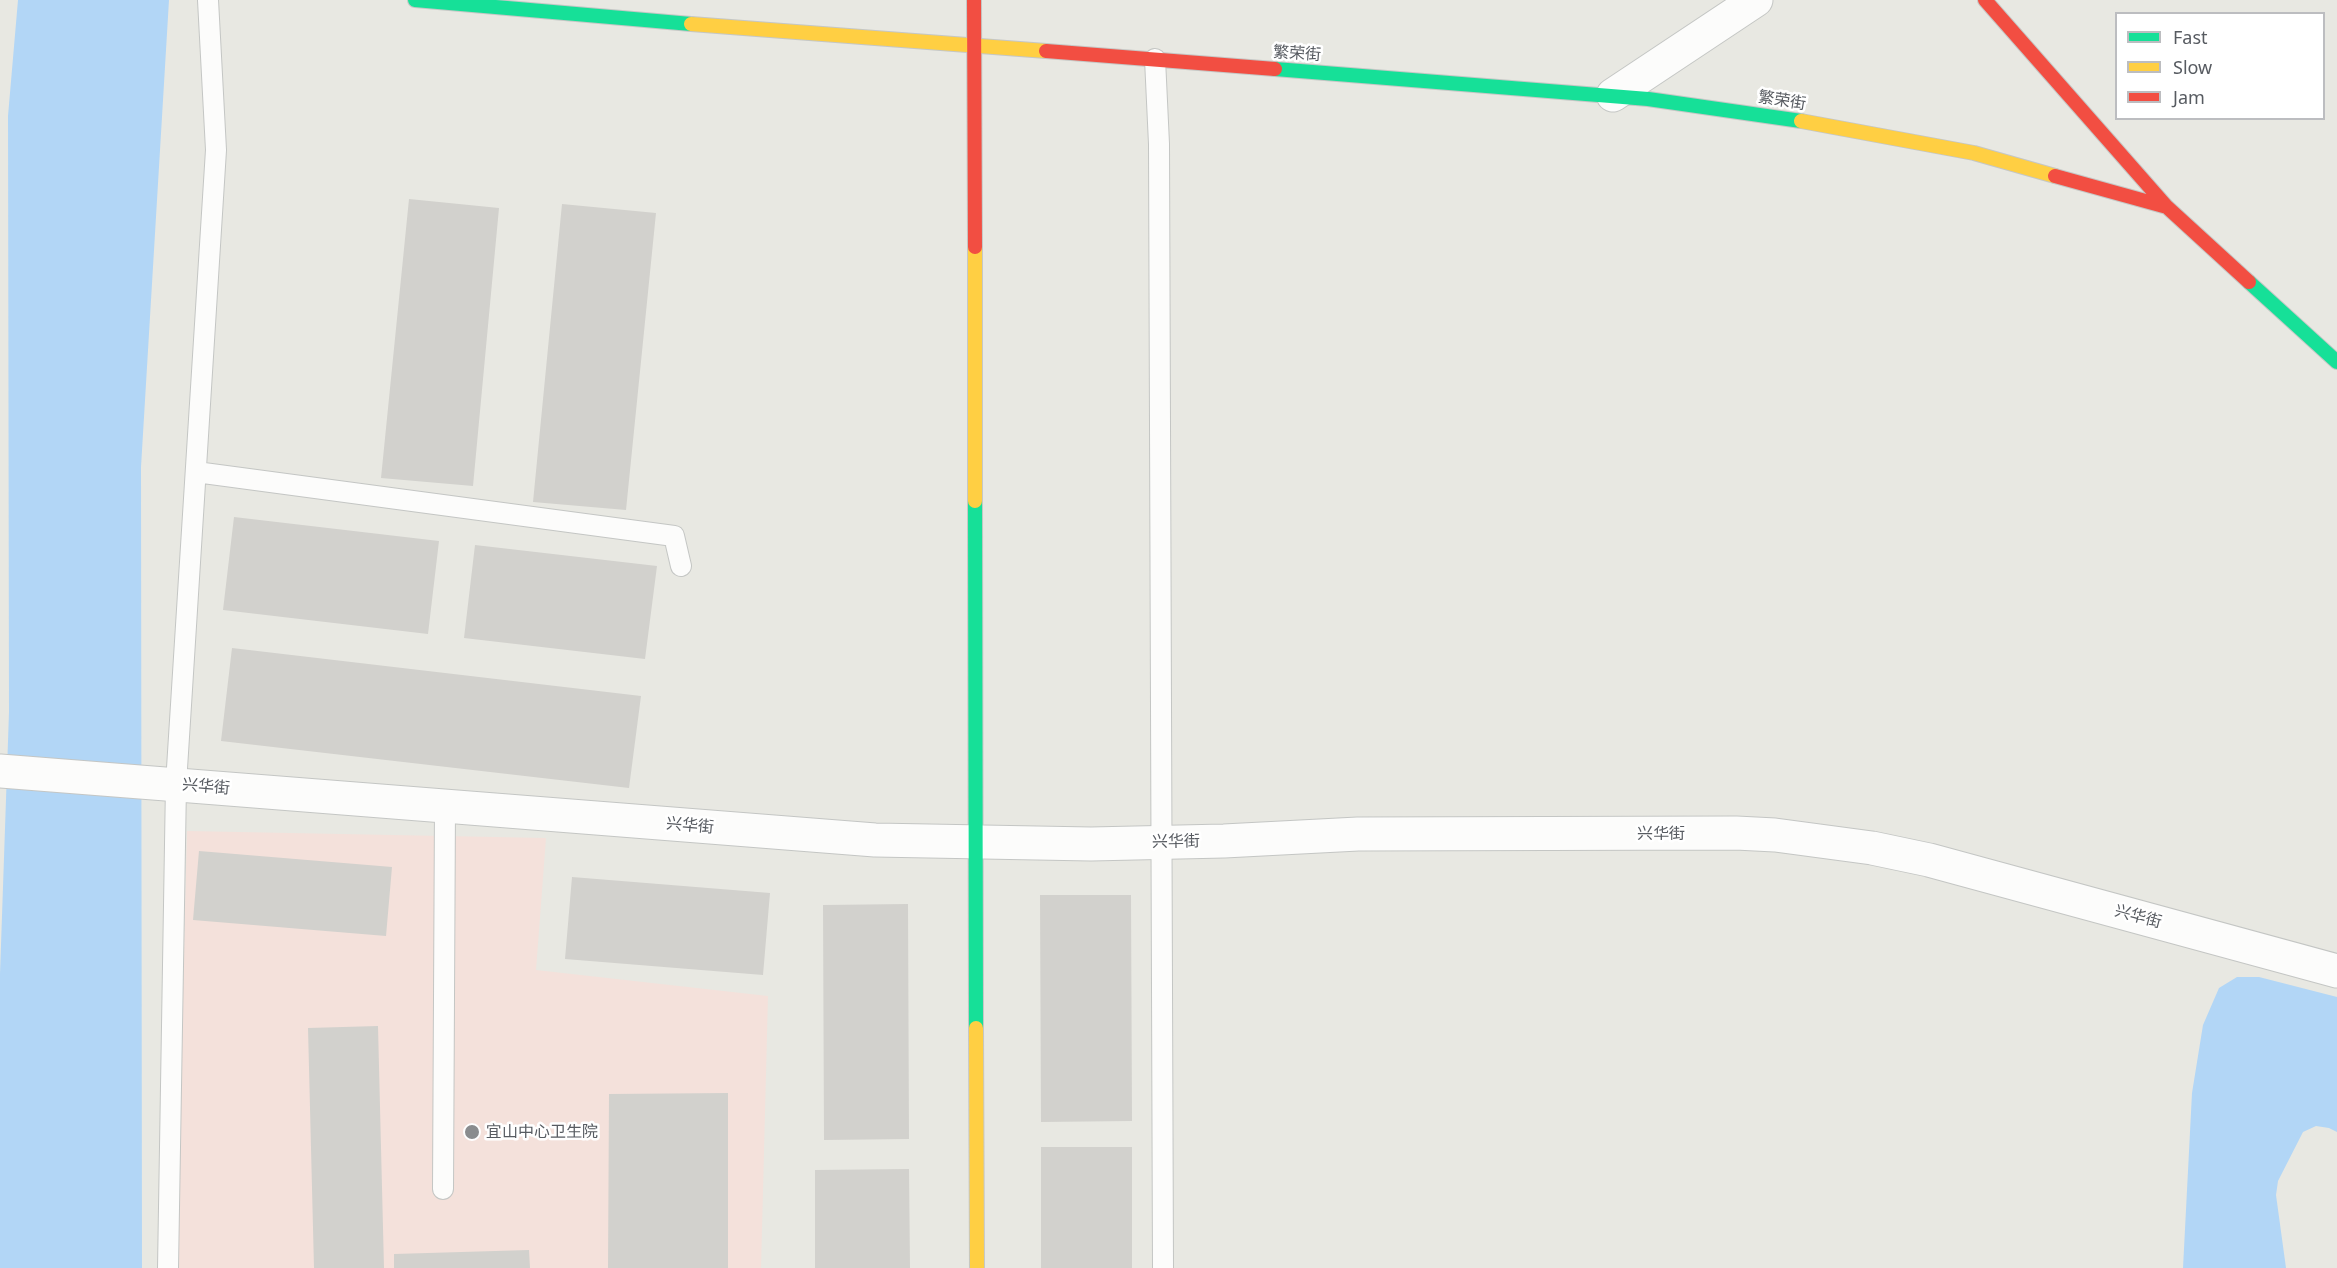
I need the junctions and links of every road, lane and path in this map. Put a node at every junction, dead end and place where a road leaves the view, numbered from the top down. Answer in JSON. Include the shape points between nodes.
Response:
{"nodes":[{"id":1,"x":208,"y":0,"type":"edge"},
{"id":2,"x":415,"y":0,"type":"edge"},
{"id":3,"x":974,"y":0,"type":"edge"},
{"id":4,"x":1756,"y":0,"type":"edge"},
{"id":5,"x":1985,"y":0,"type":"edge"},
{"id":6,"x":974,"y":45,"type":"junction"},
{"id":7,"x":1155,"y":59,"type":"junction"},
{"id":8,"x":1612,"y":95,"type":"junction"},
{"id":9,"x":2167,"y":207,"type":"junction"},
{"id":10,"x":2337,"y":362,"type":"edge"},
{"id":11,"x":196,"y":472,"type":"junction"},
{"id":12,"x":681,"y":566,"type":"dead end"},
{"id":13,"x":0,"y":771,"type":"edge"},
{"id":14,"x":169,"y":784,"type":"junction"},
{"id":15,"x":445,"y":806,"type":"junction"},
{"id":16,"x":1163,"y":842,"type":"junction"},
{"id":17,"x":976,"y":844,"type":"junction"},
{"id":18,"x":2337,"y":970,"type":"edge"},
{"id":19,"x":443,"y":1188,"type":"dead end"},
{"id":20,"x":168,"y":1268,"type":"edge"},
{"id":21,"x":977,"y":1268,"type":"edge"},
{"id":22,"x":1163,"y":1268,"type":"edge"}],
"edges":[{"from":1,"to":11,"type":"lane","via":[[216,150]]},
{"from":2,"to":6,"type":"street","name":"繁荣街"},
{"from":3,"to":6,"type":"street"},
{"from":4,"to":8,"type":"street"},
{"from":5,"to":9,"type":"street"},
{"from":6,"to":7,"type":"street","name":"繁荣街"},
{"from":6,"to":17,"type":"street"},
{"from":7,"to":8,"type":"street","name":"繁荣街"},
{"from":7,"to":16,"type":"lane","via":[[1159,156]]},
{"from":8,"to":9,"type":"street","name":"繁荣街","via":[[1729,109],[1963,150]]},
{"from":9,"to":10,"type":"street"},
{"from":11,"to":12,"type":"lane","via":[[674,536]]},
{"from":11,"to":14,"type":"lane"},
{"from":13,"to":14,"type":"street","name":"兴华街"},
{"from":14,"to":15,"type":"street","name":"兴华街"},
{"from":14,"to":20,"type":"lane"},
{"from":15,"to":17,"type":"street","name":"兴华街","via":[[875,840]]},
{"from":15,"to":19,"type":"lane"},
{"from":16,"to":17,"type":"street","name":"兴华街"},
{"from":16,"to":18,"type":"street","name":"兴华街","via":[[1370,834],[1736,833],[1814,839],[1929,860]]},
{"from":16,"to":22,"type":"lane"},
{"from":17,"to":21,"type":"street"}]}
